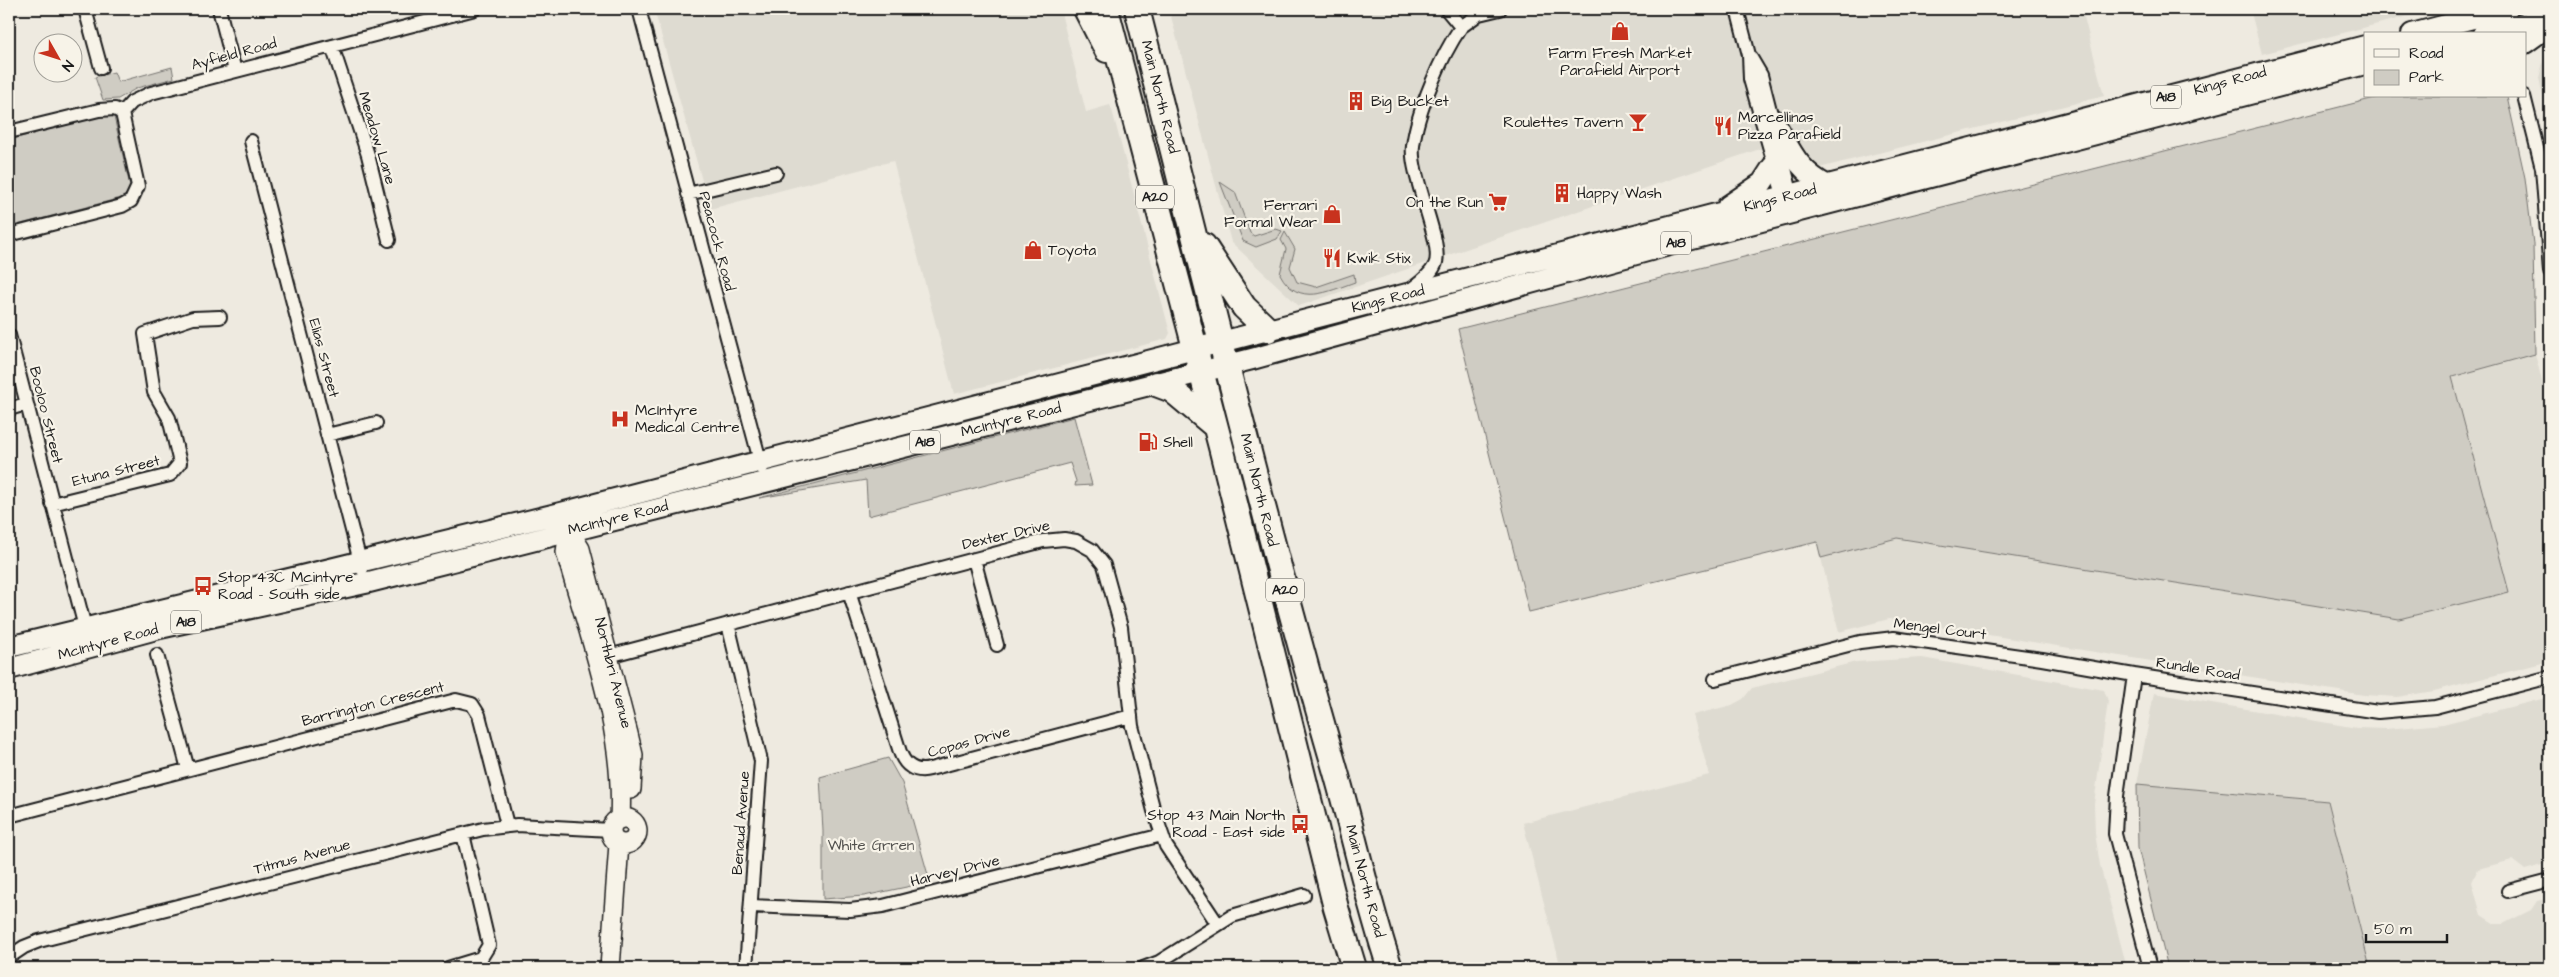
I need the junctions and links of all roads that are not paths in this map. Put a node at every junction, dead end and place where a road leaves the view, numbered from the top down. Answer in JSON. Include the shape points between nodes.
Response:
{"nodes":[{"id":1,"x":85,"y":9,"type":"edge"},
{"id":2,"x":219,"y":9,"type":"edge"},
{"id":3,"x":475,"y":9,"type":"edge"},
{"id":4,"x":639,"y":9,"type":"edge"},
{"id":5,"x":1086,"y":9,"type":"edge"},
{"id":6,"x":1106,"y":9,"type":"edge"},
{"id":7,"x":1137,"y":9,"type":"edge"},
{"id":8,"x":1446,"y":9,"type":"edge"},
{"id":9,"x":1500,"y":9,"type":"edge"},
{"id":10,"x":1737,"y":9,"type":"edge"},
{"id":11,"x":2550,"y":16,"type":"edge"},
{"id":12,"x":2506,"y":20,"type":"edge"},
{"id":13,"x":2550,"y":25,"type":"edge"},
{"id":14,"x":1461,"y":27,"type":"junction"},
{"id":15,"x":2425,"y":32,"type":"edge"},
{"id":16,"x":2485,"y":32,"type":"edge"},
{"id":17,"x":2526,"y":42,"type":"edge"},
{"id":18,"x":332,"y":46,"type":"junction"},
{"id":19,"x":2364,"y":46,"type":"edge"},
{"id":20,"x":1750,"y":55,"type":"junction"},
{"id":21,"x":2364,"y":64,"type":"edge"},
{"id":22,"x":101,"y":68,"type":"dead end"},
{"id":23,"x":235,"y":71,"type":"junction"},
{"id":24,"x":1128,"y":92,"type":"junction"},
{"id":25,"x":2524,"y":98,"type":"edge"},
{"id":26,"x":122,"y":113,"type":"junction"},
{"id":27,"x":1773,"y":120,"type":"junction"},
{"id":28,"x":9,"y":132,"type":"edge"},
{"id":29,"x":251,"y":141,"type":"dead end"},
{"id":30,"x":1773,"y":166,"type":"junction"},
{"id":31,"x":776,"y":173,"type":"dead end"},
{"id":32,"x":1828,"y":186,"type":"junction"},
{"id":33,"x":688,"y":194,"type":"junction"},
{"id":34,"x":1789,"y":202,"type":"junction"},
{"id":35,"x":1710,"y":216,"type":"junction"},
{"id":36,"x":1195,"y":232,"type":"junction"},
{"id":37,"x":9,"y":235,"type":"edge"},
{"id":38,"x":389,"y":240,"type":"dead end"},
{"id":39,"x":2550,"y":272,"type":"edge"},
{"id":40,"x":1405,"y":295,"type":"junction"},
{"id":41,"x":220,"y":317,"type":"dead end"},
{"id":42,"x":1268,"y":330,"type":"junction"},
{"id":43,"x":9,"y":335,"type":"edge"},
{"id":44,"x":1221,"y":342,"type":"junction"},
{"id":45,"x":1195,"y":349,"type":"junction"},
{"id":46,"x":1227,"y":365,"type":"junction"},
{"id":47,"x":1201,"y":372,"type":"junction"},
{"id":48,"x":1156,"y":384,"type":"junction"},
{"id":49,"x":26,"y":404,"type":"junction"},
{"id":50,"x":974,"y":406,"type":"junction"},
{"id":51,"x":9,"y":409,"type":"edge"},
{"id":52,"x":1023,"y":417,"type":"junction"},
{"id":53,"x":376,"y":423,"type":"dead end"},
{"id":54,"x":1215,"y":426,"type":"junction"},
{"id":55,"x":327,"y":435,"type":"junction"},
{"id":56,"x":760,"y":462,"type":"junction"},
{"id":57,"x":766,"y":481,"type":"junction"},
{"id":58,"x":52,"y":504,"type":"junction"},
{"id":59,"x":567,"y":522,"type":"junction"},
{"id":60,"x":974,"y":559,"type":"junction"},
{"id":61,"x":361,"y":564,"type":"junction"},
{"id":62,"x":365,"y":583,"type":"junction"},
{"id":63,"x":849,"y":592,"type":"junction"},
{"id":64,"x":728,"y":624,"type":"junction"},
{"id":65,"x":87,"y":638,"type":"junction"},
{"id":66,"x":997,"y":645,"type":"dead end"},
{"id":67,"x":9,"y":647,"type":"edge"},
{"id":68,"x":157,"y":655,"type":"dead end"},
{"id":69,"x":602,"y":657,"type":"junction"},
{"id":70,"x":9,"y":669,"type":"edge"},
{"id":71,"x":2134,"y":675,"type":"junction"},
{"id":72,"x":2550,"y":677,"type":"edge"},
{"id":73,"x":1714,"y":680,"type":"dead end"},
{"id":74,"x":1131,"y":716,"type":"junction"},
{"id":75,"x":188,"y":768,"type":"junction"},
{"id":76,"x":9,"y":816,"type":"edge"},
{"id":77,"x":507,"y":825,"type":"junction"},
{"id":78,"x":621,"y":831,"type":"junction"},
{"id":79,"x":463,"y":834,"type":"junction"},
{"id":80,"x":1162,"y":835,"type":"junction"},
{"id":81,"x":2550,"y":880,"type":"edge"},
{"id":82,"x":2508,"y":891,"type":"dead end"},
{"id":83,"x":1304,"y":895,"type":"dead end"},
{"id":84,"x":751,"y":906,"type":"junction"},
{"id":85,"x":1217,"y":924,"type":"junction"},
{"id":86,"x":9,"y":957,"type":"edge"},
{"id":87,"x":1161,"y":965,"type":"edge"},
{"id":88,"x":448,"y":968,"type":"edge"},
{"id":89,"x":610,"y":968,"type":"edge"},
{"id":90,"x":623,"y":968,"type":"edge"},
{"id":91,"x":746,"y":968,"type":"edge"},
{"id":92,"x":1143,"y":968,"type":"edge"},
{"id":93,"x":1354,"y":968,"type":"edge"},
{"id":94,"x":1390,"y":968,"type":"edge"},
{"id":95,"x":2150,"y":968,"type":"edge"}],
"edges":[{"from":1,"to":22,"type":"street"},
{"from":2,"to":23,"type":"street"},
{"from":3,"to":18,"type":"street","name":"Ayfield Road"},
{"from":4,"to":33,"type":"street","name":"Peacock Road"},
{"from":5,"to":24,"type":"highway"},
{"from":6,"to":24,"type":"highway","name":"Main North Road","number":"A20"},
{"from":7,"to":36,"type":"highway","name":"Main North Road","number":"A20"},
{"from":8,"to":14,"type":"street"},
{"from":9,"to":14,"type":"street","via":[[1479,14]]},
{"from":10,"to":20,"type":"street"},
{"from":11,"to":12,"type":"main road"},
{"from":12,"to":15,"type":"main road"},
{"from":12,"to":16,"type":"main road"},
{"from":13,"to":17,"type":"main road"},
{"from":14,"to":40,"type":"street","via":[[1448,48],[1432,88],[1413,148],[1437,248],[1436,263]]},
{"from":18,"to":23,"type":"street","name":"Ayfield Road"},
{"from":18,"to":38,"type":"street","name":"Meadow Lane","via":[[368,155]]},
{"from":19,"to":32,"type":"main road","name":"Kings Road","number":"A18"},
{"from":20,"to":27,"type":"street","via":[[1761,75]]},
{"from":20,"to":30,"type":"street","via":[[1750,79]]},
{"from":21,"to":34,"type":"main road","name":"Kings Road","number":"A18"},
{"from":23,"to":26,"type":"street","name":"Ayfield Road","via":[[141,96]]},
{"from":24,"to":45,"type":"highway","name":"Main North Road","number":"A20"},
{"from":25,"to":39,"type":"street","via":[[2544,176]]},
{"from":26,"to":28,"type":"street","via":[[115,109],[99,110]]},
{"from":26,"to":37,"type":"street","via":[[138,186],[131,201]]},
{"from":27,"to":32,"type":"main road","via":[[1799,165],[1811,177]]},
{"from":27,"to":34,"type":"street"},
{"from":29,"to":55,"type":"street","name":"Elias Street"},
{"from":30,"to":34,"type":"street"},
{"from":30,"to":35,"type":"main road","via":[[1762,183]]},
{"from":31,"to":33,"type":"street"},
{"from":32,"to":34,"type":"main road","name":"Kings Road","number":"A18"},
{"from":33,"to":56,"type":"street","name":"Peacock Road"},
{"from":34,"to":35,"type":"main road","name":"Kings Road","number":"A18"},
{"from":34,"to":46,"type":"main road","name":"Kings Road","number":"A18"},
{"from":35,"to":40,"type":"main road","name":"Kings Road","number":"A18"},
{"from":36,"to":42,"type":"highway","via":[[1244,307]]},
{"from":36,"to":44,"type":"highway","name":"Main North Road","number":"A20"},
{"from":40,"to":42,"type":"main road","name":"Kings Road","number":"A18"},
{"from":41,"to":58,"type":"street","name":"Etuna Street","via":[[193,318],[145,334],[154,392],[169,418],[180,463],[170,475]]},
{"from":42,"to":44,"type":"main road","name":"Kings Road","number":"A18"},
{"from":43,"to":49,"type":"street","name":"Booloo Street"},
{"from":44,"to":45,"type":"main road","name":"Kings Road","number":"A18"},
{"from":44,"to":46,"type":"highway","name":"Main North Road","number":"A20"},
{"from":45,"to":47,"type":"highway","name":"Main North Road","number":"A20"},
{"from":45,"to":50,"type":"main road","name":"McIntyre Road","number":"A18"},
{"from":46,"to":47,"type":"main road","name":"McIntyre Road","number":"A18"},
{"from":46,"to":94,"type":"highway","name":"Main North Road","number":"A20","via":[[1298,641],[1376,928]]},
{"from":47,"to":48,"type":"main road","name":"McIntyre Road","number":"A18"},
{"from":47,"to":54,"type":"highway","name":"Main North Road","number":"A20"},
{"from":48,"to":52,"type":"main road","name":"McIntyre Road","number":"A18"},
{"from":48,"to":54,"type":"highway","via":[[1172,390]]},
{"from":49,"to":51,"type":"street"},
{"from":49,"to":58,"type":"street","name":"Booloo Street"},
{"from":50,"to":52,"type":"main road","via":[[980,418]]},
{"from":50,"to":56,"type":"main road","name":"McIntyre Road","number":"A18"},
{"from":52,"to":57,"type":"main road","name":"McIntyre Road","number":"A18"},
{"from":53,"to":55,"type":"street"},
{"from":54,"to":93,"type":"highway","name":"Main North Road","number":"A20","via":[[1336,908]]},
{"from":55,"to":61,"type":"street","name":"Elias Street"},
{"from":56,"to":57,"type":"street","name":"Peacock Road"},
{"from":56,"to":59,"type":"main road","name":"McIntyre Road","number":"A18"},
{"from":57,"to":59,"type":"main road","name":"McIntyre Road","number":"A18"},
{"from":58,"to":65,"type":"street","name":"Booloo Street"},
{"from":59,"to":61,"type":"main road","name":"McIntyre Road","number":"A18"},
{"from":59,"to":62,"type":"main road","name":"McIntyre Road","number":"A18"},
{"from":59,"to":69,"type":"street","name":"Northbri Avenue","via":[[580,549]]},
{"from":60,"to":63,"type":"street","name":"Dexter Drive"},
{"from":60,"to":66,"type":"street"},
{"from":60,"to":74,"type":"street","name":"Dexter Drive","via":[[1053,539],[1076,541],[1092,550],[1104,565],[1111,582],[1121,627]]},
{"from":61,"to":62,"type":"street","name":"Elias Street"},
{"from":61,"to":65,"type":"main road","name":"McIntyre Road","number":"A18"},
{"from":62,"to":65,"type":"main road","name":"McIntyre Road","number":"A18","via":[[160,628]]},
{"from":63,"to":64,"type":"street","name":"Dexter Drive"},
{"from":63,"to":74,"type":"street","name":"Copas Drive","via":[[900,752],[911,768],[930,769]]},
{"from":64,"to":69,"type":"street","name":"Dexter Drive"},
{"from":64,"to":84,"type":"street","name":"Benaud Avenue","via":[[761,761]]},
{"from":65,"to":67,"type":"main road","name":"McIntyre Road","number":"A18"},
{"from":65,"to":70,"type":"main road","name":"McIntyre Road","number":"A18"},
{"from":68,"to":75,"type":"street"},
{"from":69,"to":78,"type":"street","name":"Northbri Avenue","via":[[633,755]]},
{"from":71,"to":72,"type":"street","name":"Rundle Road","via":[[2378,712],[2436,707]]},
{"from":71,"to":73,"type":"street","name":"Mengel Court","via":[[1894,638],[1860,642]]},
{"from":71,"to":95,"type":"street","name":"Rundle Road","via":[[2116,796],[2115,834]]},
{"from":74,"to":80,"type":"street","name":"Dexter Drive"},
{"from":75,"to":76,"type":"street","name":"Barrington Crescent"},
{"from":75,"to":77,"type":"street","name":"Barrington Crescent","via":[[463,700],[472,704],[479,715]]},
{"from":77,"to":78,"type":"street","name":"Titmus Avenue"},
{"from":77,"to":79,"type":"street","name":"Titmus Avenue"},
{"from":78,"to":89,"type":"street","name":"Northbri Avenue"},
{"from":78,"to":90,"type":"street","name":"Northbri Avenue","via":[[628,898]]},
{"from":79,"to":86,"type":"street","name":"Titmus Avenue","via":[[39,941]]},
{"from":79,"to":88,"type":"street","via":[[489,945],[481,958]]},
{"from":80,"to":84,"type":"street","name":"Harvey Drive","via":[[883,906],[841,910]]},
{"from":80,"to":85,"type":"street","name":"Dexter Drive"},
{"from":81,"to":82,"type":"street"},
{"from":83,"to":85,"type":"street","via":[[1232,916]]},
{"from":84,"to":91,"type":"street","name":"Benaud Avenue"},
{"from":85,"to":87,"type":"street"},
{"from":87,"to":92,"type":"street"}]}
